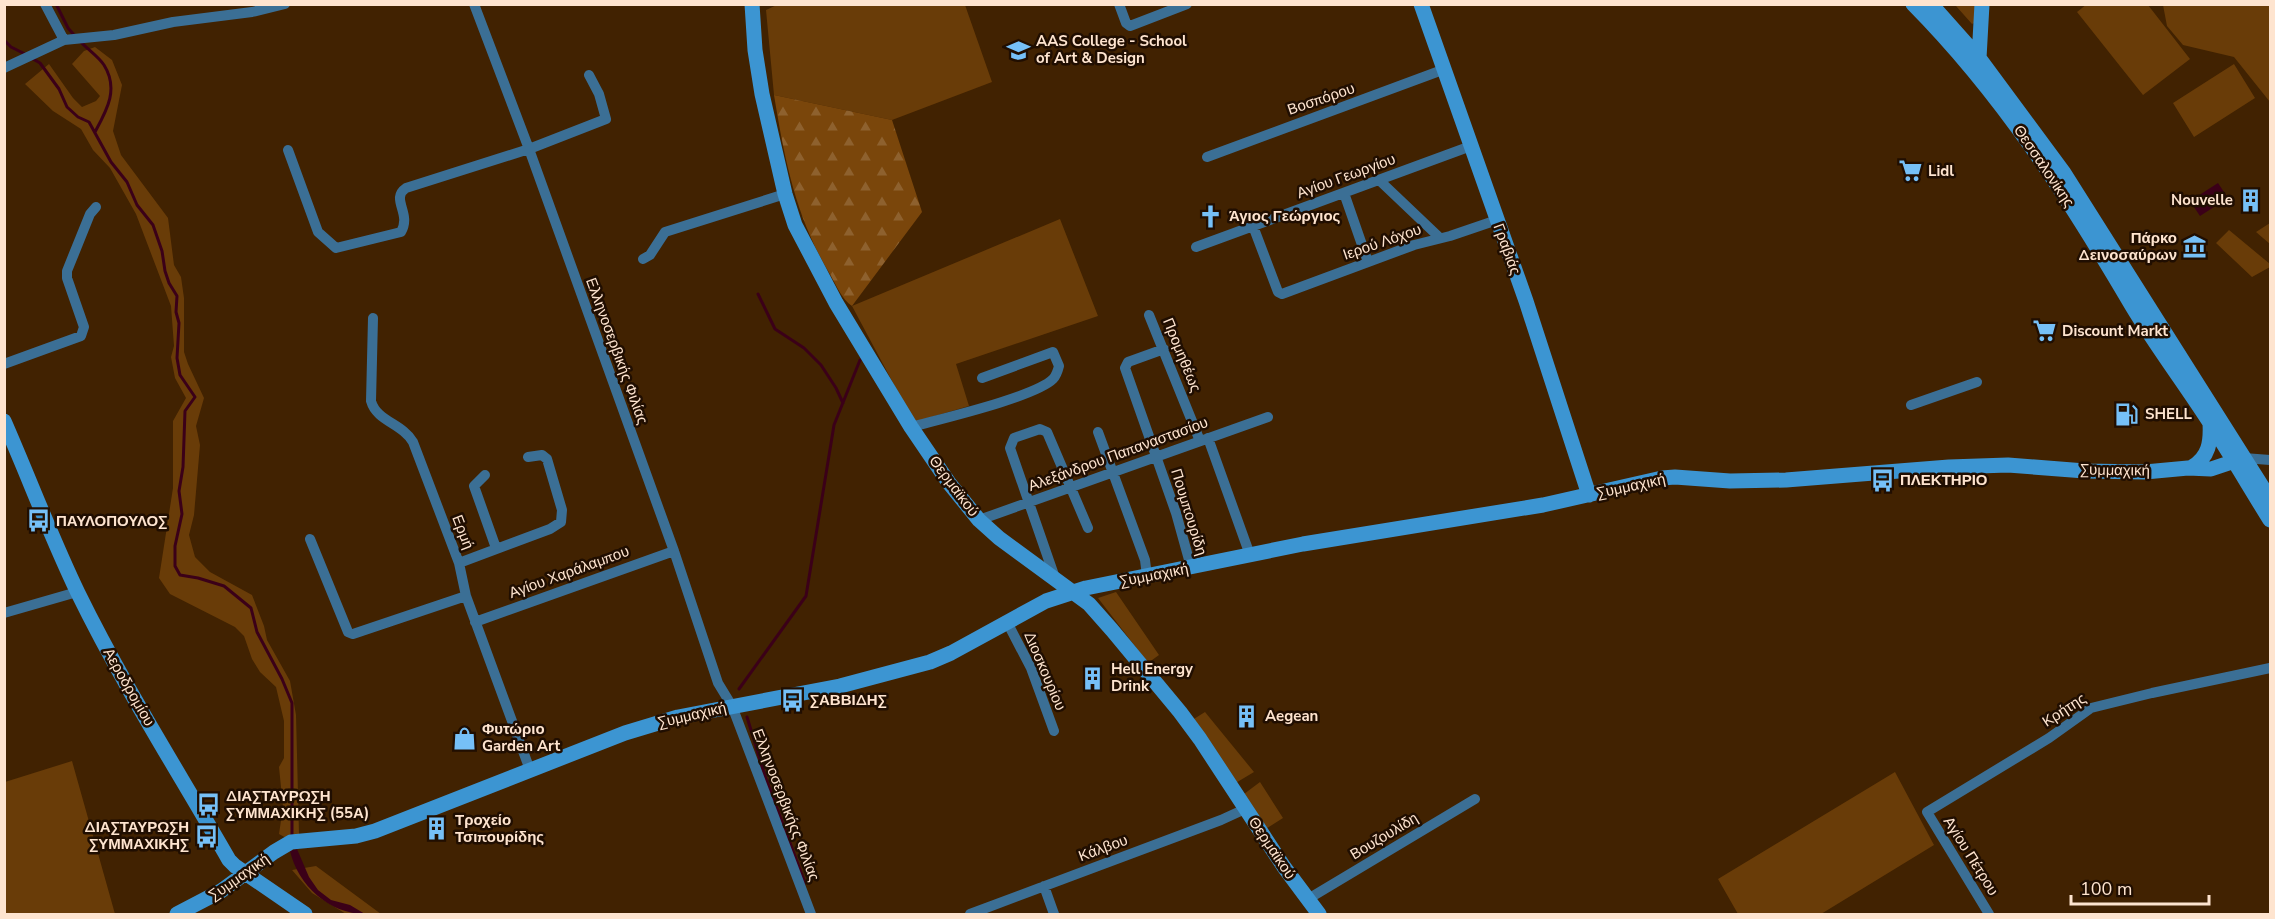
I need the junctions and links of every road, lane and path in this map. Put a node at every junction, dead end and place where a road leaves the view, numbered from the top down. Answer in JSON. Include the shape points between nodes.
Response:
{"nodes":[{"id":1,"x":45,"y":4,"type":"edge"},
{"id":2,"x":285,"y":4,"type":"edge"},
{"id":3,"x":474,"y":4,"type":"edge"},
{"id":4,"x":752,"y":4,"type":"edge"},
{"id":5,"x":1119,"y":4,"type":"edge"},
{"id":6,"x":1187,"y":4,"type":"edge"},
{"id":7,"x":1421,"y":4,"type":"edge"},
{"id":8,"x":1914,"y":4,"type":"edge"},
{"id":9,"x":1931,"y":4,"type":"edge"},
{"id":10,"x":1982,"y":4,"type":"edge"},
{"id":11,"x":69,"y":40,"type":"junction"},
{"id":12,"x":1979,"y":58,"type":"junction"},
{"id":13,"x":5,"y":68,"type":"edge"},
{"id":14,"x":1444,"y":69,"type":"junction"},
{"id":15,"x":589,"y":75,"type":"dead end"},
{"id":16,"x":1472,"y":146,"type":"junction"},
{"id":17,"x":529,"y":149,"type":"junction"},
{"id":18,"x":288,"y":150,"type":"dead end"},
{"id":19,"x":1207,"y":156,"type":"dead end"},
{"id":20,"x":1378,"y":180,"type":"junction"},
{"id":21,"x":1344,"y":193,"type":"junction"},
{"id":22,"x":785,"y":194,"type":"junction"},
{"id":23,"x":96,"y":207,"type":"dead end"},
{"id":24,"x":1497,"y":220,"type":"junction"},
{"id":25,"x":1253,"y":226,"type":"junction"},
{"id":26,"x":1440,"y":238,"type":"junction"},
{"id":27,"x":1197,"y":247,"type":"dead end"},
{"id":28,"x":643,"y":259,"type":"dead end"},
{"id":29,"x":1368,"y":261,"type":"junction"},
{"id":30,"x":1149,"y":315,"type":"dead end"},
{"id":31,"x":373,"y":318,"type":"dead end"},
{"id":32,"x":1164,"y":349,"type":"junction"},
{"id":33,"x":4,"y":364,"type":"edge"},
{"id":34,"x":982,"y":378,"type":"dead end"},
{"id":35,"x":1977,"y":382,"type":"dead end"},
{"id":36,"x":1911,"y":405,"type":"dead end"},
{"id":37,"x":1268,"y":417,"type":"dead end"},
{"id":38,"x":4,"y":421,"type":"edge"},
{"id":39,"x":2210,"y":423,"type":"junction"},
{"id":40,"x":911,"y":427,"type":"junction"},
{"id":41,"x":1098,"y":432,"type":"dead end"},
{"id":42,"x":1204,"y":440,"type":"junction"},
{"id":43,"x":2235,"y":455,"type":"junction"},
{"id":44,"x":1156,"y":456,"type":"junction"},
{"id":45,"x":528,"y":457,"type":"dead end"},
{"id":46,"x":2271,"y":460,"type":"edge"},
{"id":47,"x":2190,"y":468,"type":"junction"},
{"id":48,"x":1112,"y":472,"type":"junction"},
{"id":49,"x":485,"y":475,"type":"dead end"},
{"id":50,"x":1071,"y":487,"type":"junction"},
{"id":51,"x":1589,"y":495,"type":"junction"},
{"id":52,"x":2271,"y":499,"type":"edge"},
{"id":53,"x":1028,"y":502,"type":"junction"},
{"id":54,"x":979,"y":520,"type":"junction"},
{"id":55,"x":2271,"y":520,"type":"edge"},
{"id":56,"x":1088,"y":528,"type":"dead end"},
{"id":57,"x":310,"y":539,"type":"dead end"},
{"id":58,"x":496,"y":548,"type":"junction"},
{"id":59,"x":674,"y":551,"type":"junction"},
{"id":60,"x":1250,"y":555,"type":"junction"},
{"id":61,"x":459,"y":563,"type":"junction"},
{"id":62,"x":1191,"y":567,"type":"junction"},
{"id":63,"x":1147,"y":576,"type":"junction"},
{"id":64,"x":1055,"y":578,"type":"junction"},
{"id":65,"x":77,"y":592,"type":"junction"},
{"id":66,"x":1073,"y":592,"type":"junction"},
{"id":67,"x":466,"y":596,"type":"junction"},
{"id":68,"x":4,"y":613,"type":"edge"},
{"id":69,"x":475,"y":622,"type":"junction"},
{"id":70,"x":1007,"y":622,"type":"junction"},
{"id":71,"x":2271,"y":668,"type":"edge"},
{"id":72,"x":732,"y":706,"type":"junction"},
{"id":73,"x":1054,"y":731,"type":"dead end"},
{"id":74,"x":530,"y":770,"type":"junction"},
{"id":75,"x":1475,"y":800,"type":"dead end"},
{"id":76,"x":1245,"y":808,"type":"junction"},
{"id":77,"x":1927,"y":812,"type":"joint"},
{"id":78,"x":246,"y":874,"type":"junction"},
{"id":79,"x":1044,"y":886,"type":"junction"},
{"id":80,"x":1308,"y":899,"type":"junction"},
{"id":81,"x":177,"y":915,"type":"edge"},
{"id":82,"x":305,"y":915,"type":"edge"},
{"id":83,"x":811,"y":915,"type":"edge"},
{"id":84,"x":970,"y":915,"type":"edge"},
{"id":85,"x":1054,"y":915,"type":"edge"},
{"id":86,"x":1319,"y":915,"type":"edge"},
{"id":87,"x":1989,"y":915,"type":"edge"}],
"edges":[{"from":1,"to":11,"type":"street"},
{"from":2,"to":11,"type":"street"},
{"from":3,"to":17,"type":"street","name":"Ελληνοσερβικής Φιλίας"},
{"from":4,"to":22,"type":"street","name":"Θερμαϊκού","via":[[762,94]]},
{"from":5,"to":6,"type":"street","via":[[1130,26]]},
{"from":7,"to":14,"type":"street","name":"Γραβιάς"},
{"from":8,"to":39,"type":"street","name":"Θεσσαλονίκης","via":[[1970,65],[2026,138]]},
{"from":9,"to":12,"type":"street","name":"Θεσσαλονίκης"},
{"from":10,"to":12,"type":"street"},
{"from":11,"to":13,"type":"street"},
{"from":12,"to":43,"type":"street","name":"Θεσσαλονίκης","via":[[2064,173]]},
{"from":14,"to":16,"type":"street","name":"Γραβιάς"},
{"from":14,"to":19,"type":"street","name":"Βοσπόρου"},
{"from":15,"to":17,"type":"street","via":[[606,119]]},
{"from":16,"to":20,"type":"street","name":"Αγίου Γεωργίου"},
{"from":16,"to":24,"type":"street","name":"Γραβιάς"},
{"from":17,"to":18,"type":"street","via":[[406,188],[399,197],[406,222],[400,232],[336,248],[318,232]]},
{"from":17,"to":59,"type":"street","name":"Ελληνοσερβικής Φιλίας"},
{"from":20,"to":21,"type":"street","name":"Αγίου Γεωργίου"},
{"from":20,"to":26,"type":"street"},
{"from":21,"to":25,"type":"street","name":"Αγίου Γεωργίου"},
{"from":21,"to":29,"type":"street"},
{"from":22,"to":28,"type":"street","via":[[665,232]]},
{"from":22,"to":40,"type":"street","name":"Θερμαϊκού","via":[[814,264]]},
{"from":23,"to":33,"type":"street","via":[[67,271],[84,332]]},
{"from":24,"to":26,"type":"street","name":"Ιερού Λόχου"},
{"from":24,"to":51,"type":"street","name":"Γραβιάς"},
{"from":25,"to":27,"type":"street","name":"Αγίου Γεωργίου"},
{"from":25,"to":29,"type":"street","name":"Ιερού Λόχου","via":[[1282,294]]},
{"from":26,"to":29,"type":"street","name":"Ιερού Λόχου"},
{"from":30,"to":32,"type":"street","name":"Προμηθέως"},
{"from":31,"to":61,"type":"street","name":"Ερμή","via":[[370,401],[378,415],[402,427],[413,441]]},
{"from":32,"to":42,"type":"street","name":"Προμηθέως"},
{"from":32,"to":44,"type":"street","name":"Πουμπουρίδη","via":[[1126,364],[1125,368]]},
{"from":34,"to":40,"type":"street","via":[[1053,352],[1059,366],[1054,378],[1042,387]]},
{"from":35,"to":36,"type":"street"},
{"from":37,"to":42,"type":"street","name":"Αλεξάνδρου Παπαναστασίου"},
{"from":38,"to":65,"type":"street","name":"Αεροδρομίου"},
{"from":39,"to":43,"type":"street","name":"Θεσσαλονίκης"},
{"from":39,"to":47,"type":"street","via":[[2207,451]]},
{"from":40,"to":54,"type":"street","name":"Θερμαϊκού"},
{"from":41,"to":48,"type":"street"},
{"from":42,"to":44,"type":"street","name":"Αλεξάνδρου Παπαναστασίου"},
{"from":42,"to":60,"type":"street","name":"Προμηθέως"},
{"from":43,"to":46,"type":"street"},
{"from":43,"to":47,"type":"street","name":"Συμμαχική"},
{"from":43,"to":52,"type":"street"},
{"from":43,"to":55,"type":"street"},
{"from":44,"to":48,"type":"street","name":"Αλεξάνδρου Παπαναστασίου"},
{"from":44,"to":62,"type":"street","name":"Πουμπουρίδη"},
{"from":45,"to":58,"type":"street","via":[[542,455],[547,459],[562,510],[561,522]]},
{"from":47,"to":51,"type":"street","name":"Συμμαχική","via":[[2145,472],[2008,465],[1786,480],[1675,477]]},
{"from":48,"to":50,"type":"street","name":"Αλεξάνδρου Παπαναστασίου"},
{"from":48,"to":63,"type":"street","via":[[1145,560]]},
{"from":49,"to":58,"type":"street","via":[[474,486]]},
{"from":50,"to":53,"type":"street","name":"Αλεξάνδρου Παπαναστασίου"},
{"from":50,"to":53,"type":"street","via":[[1047,432],[1040,429],[1018,435],[1010,448]]},
{"from":50,"to":56,"type":"street"},
{"from":51,"to":60,"type":"street","name":"Συμμαχική"},
{"from":53,"to":54,"type":"street","name":"Αλεξάνδρου Παπαναστασίου"},
{"from":53,"to":64,"type":"street"},
{"from":54,"to":64,"type":"street","name":"Θερμαϊκού"},
{"from":57,"to":67,"type":"street","via":[[348,632],[353,634]]},
{"from":58,"to":61,"type":"street"},
{"from":59,"to":69,"type":"street","name":"Αγίου Χαράλαμπου"},
{"from":59,"to":72,"type":"street","name":"Ελληνοσερβικής Φιλίας","via":[[718,684]]},
{"from":60,"to":62,"type":"street","name":"Συμμαχική"},
{"from":61,"to":67,"type":"street","name":"Ερμή"},
{"from":62,"to":63,"type":"street","name":"Συμμαχική"},
{"from":63,"to":66,"type":"street","name":"Συμμαχική"},
{"from":64,"to":66,"type":"street","name":"Θερμαϊκού"},
{"from":65,"to":68,"type":"street"},
{"from":65,"to":78,"type":"street","name":"Αεροδρομίου","via":[[128,689],[229,860]]},
{"from":66,"to":70,"type":"street","name":"Συμμαχική"},
{"from":66,"to":76,"type":"street","name":"Θερμαϊκού","via":[[1089,604],[1180,712]]},
{"from":67,"to":69,"type":"street","name":"Ερμή"},
{"from":69,"to":74,"type":"street","name":"Ερμή"},
{"from":70,"to":72,"type":"street","name":"Συμμαχική","via":[[951,653],[910,668]]},
{"from":70,"to":73,"type":"street","name":"Διοσκουρίου","via":[[1031,668]]},
{"from":71,"to":77,"type":"street","name":"Κρήτης","via":[[2091,708]]},
{"from":72,"to":74,"type":"street","name":"Συμμαχική","via":[[659,722]]},
{"from":72,"to":83,"type":"street","name":"Ελληνοσερβικήςς Φιλίας"},
{"from":74,"to":78,"type":"street","name":"Συμμαχική","via":[[375,831],[291,842]]},
{"from":75,"to":80,"type":"street","name":"Βουζουλίδη"},
{"from":76,"to":79,"type":"street","name":"Κάλβου"},
{"from":76,"to":80,"type":"street","name":"Θερμαϊκού"},
{"from":77,"to":87,"type":"street","name":"Αγίου Πέτρου"},
{"from":78,"to":81,"type":"street","name":"Συμμαχική"},
{"from":78,"to":82,"type":"street","name":"Αεροδρομίου"},
{"from":79,"to":84,"type":"street","name":"Κάλβου"},
{"from":79,"to":85,"type":"street"},
{"from":80,"to":86,"type":"street","name":"Θερμαϊκού"}]}
